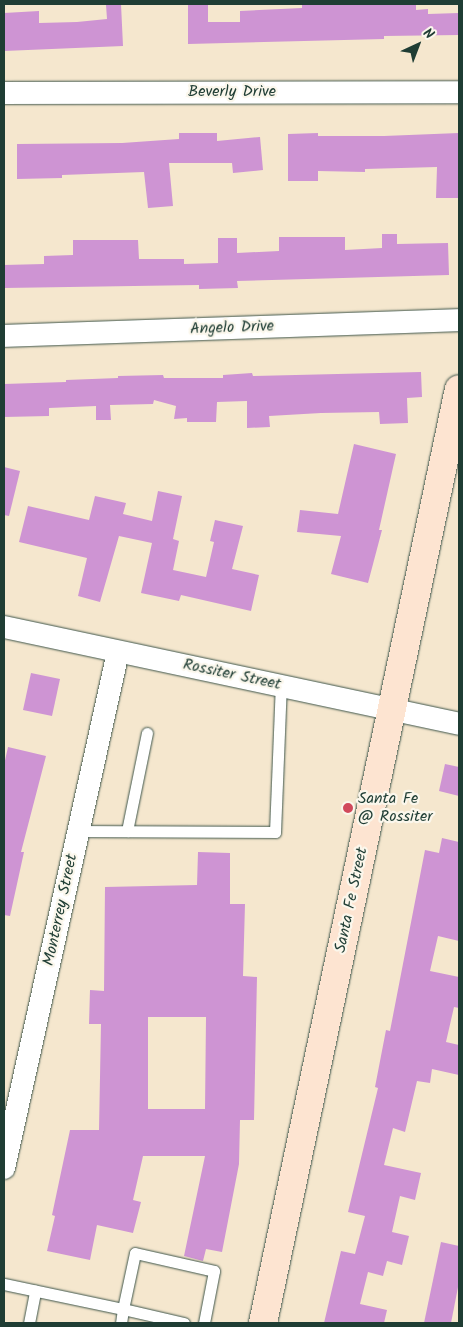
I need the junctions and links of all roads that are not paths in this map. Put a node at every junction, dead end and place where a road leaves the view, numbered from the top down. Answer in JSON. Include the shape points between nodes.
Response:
{"nodes":[{"id":1,"x":459,"y":92,"type":"edge"},
{"id":2,"x":4,"y":93,"type":"edge"},
{"id":3,"x":459,"y":320,"type":"edge"},
{"id":4,"x":4,"y":336,"type":"edge"},
{"id":5,"x":459,"y":389,"type":"edge"},
{"id":6,"x":4,"y":627,"type":"edge"},
{"id":7,"x":118,"y":652,"type":"junction"},
{"id":8,"x":281,"y":686,"type":"junction"},
{"id":9,"x":392,"y":708,"type":"junction"},
{"id":10,"x":459,"y":724,"type":"edge"},
{"id":11,"x":147,"y":733,"type":"dead end"},
{"id":12,"x":78,"y":831,"type":"junction"},
{"id":13,"x":127,"y":831,"type":"junction"},
{"id":14,"x":4,"y":1168,"type":"edge"},
{"id":15,"x":4,"y":1284,"type":"edge"},
{"id":16,"x":35,"y":1291,"type":"junction"},
{"id":17,"x":123,"y":1309,"type":"junction"},
{"id":18,"x":29,"y":1323,"type":"edge"},
{"id":19,"x":121,"y":1323,"type":"edge"},
{"id":20,"x":184,"y":1323,"type":"edge"},
{"id":21,"x":204,"y":1323,"type":"edge"},
{"id":22,"x":263,"y":1323,"type":"edge"}],
"edges":[{"from":1,"to":2,"type":"street","name":"Beverly Drive"},
{"from":3,"to":4,"type":"street","name":"Angelo Drive"},
{"from":5,"to":9,"type":"main road","name":"Santa Fe Street"},
{"from":6,"to":7,"type":"street","name":"Rossiter Street"},
{"from":7,"to":8,"type":"street","name":"Rossiter Street"},
{"from":7,"to":12,"type":"street","name":"Monterrey Street"},
{"from":8,"to":9,"type":"street","name":"Rossiter Street"},
{"from":8,"to":13,"type":"lane","via":[[275,832]]},
{"from":9,"to":10,"type":"street","name":"Rossiter Street"},
{"from":9,"to":22,"type":"main road","name":"Santa Fe Street"},
{"from":11,"to":13,"type":"lane"},
{"from":12,"to":13,"type":"lane"},
{"from":12,"to":14,"type":"street","name":"Monterrey Street"},
{"from":15,"to":16,"type":"lane"},
{"from":16,"to":17,"type":"lane"},
{"from":16,"to":18,"type":"lane"},
{"from":17,"to":19,"type":"lane"},
{"from":17,"to":20,"type":"lane"},
{"from":17,"to":21,"type":"lane","via":[[135,1253],[214,1271]]}]}
